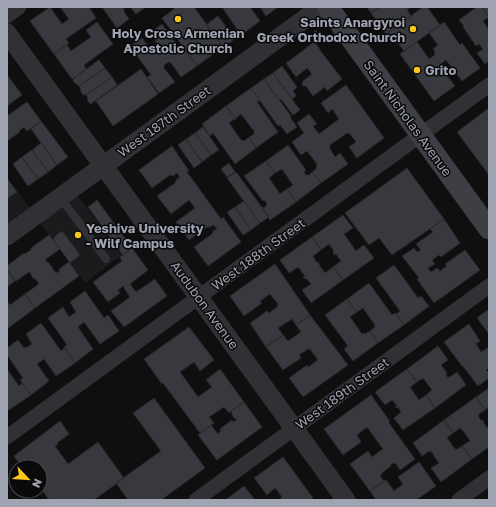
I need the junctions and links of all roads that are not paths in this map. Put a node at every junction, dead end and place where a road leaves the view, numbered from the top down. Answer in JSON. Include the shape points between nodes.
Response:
{"nodes":[{"id":1,"x":19,"y":7,"type":"edge"},
{"id":2,"x":321,"y":7,"type":"edge"},
{"id":3,"x":328,"y":7,"type":"edge"},
{"id":4,"x":7,"y":16,"type":"edge"},
{"id":5,"x":7,"y":33,"type":"edge"},
{"id":6,"x":489,"y":85,"type":"edge"},
{"id":7,"x":421,"y":135,"type":"junction"},
{"id":8,"x":103,"y":165,"type":"junction"},
{"id":9,"x":60,"y":197,"type":"junction"},
{"id":10,"x":489,"y":229,"type":"edge"},
{"id":11,"x":7,"y":236,"type":"edge"},
{"id":12,"x":106,"y":259,"type":"dead end"},
{"id":13,"x":489,"y":286,"type":"edge"},
{"id":14,"x":199,"y":297,"type":"junction"},
{"id":15,"x":294,"y":428,"type":"junction"},
{"id":16,"x":7,"y":437,"type":"edge"},
{"id":17,"x":489,"y":478,"type":"edge"},
{"id":18,"x":196,"y":500,"type":"edge"},
{"id":19,"x":346,"y":500,"type":"edge"},
{"id":20,"x":459,"y":500,"type":"edge"}],
"edges":[{"from":1,"to":4,"type":"street"},
{"from":2,"to":8,"type":"street","name":"West 187th Street"},
{"from":3,"to":7,"type":"main road","name":"Saint Nicholas Avenue"},
{"from":5,"to":8,"type":"street","name":"Audubon Avenue"},
{"from":6,"to":7,"type":"street","name":"West 188th Street"},
{"from":7,"to":10,"type":"main road","name":"Saint Nicholas Avenue"},
{"from":7,"to":14,"type":"street","name":"West 188th Street"},
{"from":8,"to":9,"type":"street","name":"West 187th Street"},
{"from":8,"to":14,"type":"street","name":"Audubon Avenue"},
{"from":9,"to":11,"type":"street","name":"West 187th Street"},
{"from":9,"to":12,"type":"lane"},
{"from":13,"to":15,"type":"street","name":"West 189th Street"},
{"from":14,"to":15,"type":"street","name":"Audubon Avenue"},
{"from":14,"to":16,"type":"street","name":"West 188th Street"},
{"from":15,"to":18,"type":"street","name":"West 189th Street"},
{"from":15,"to":19,"type":"street","name":"Audubon Avenue"},
{"from":17,"to":20,"type":"street"}]}
